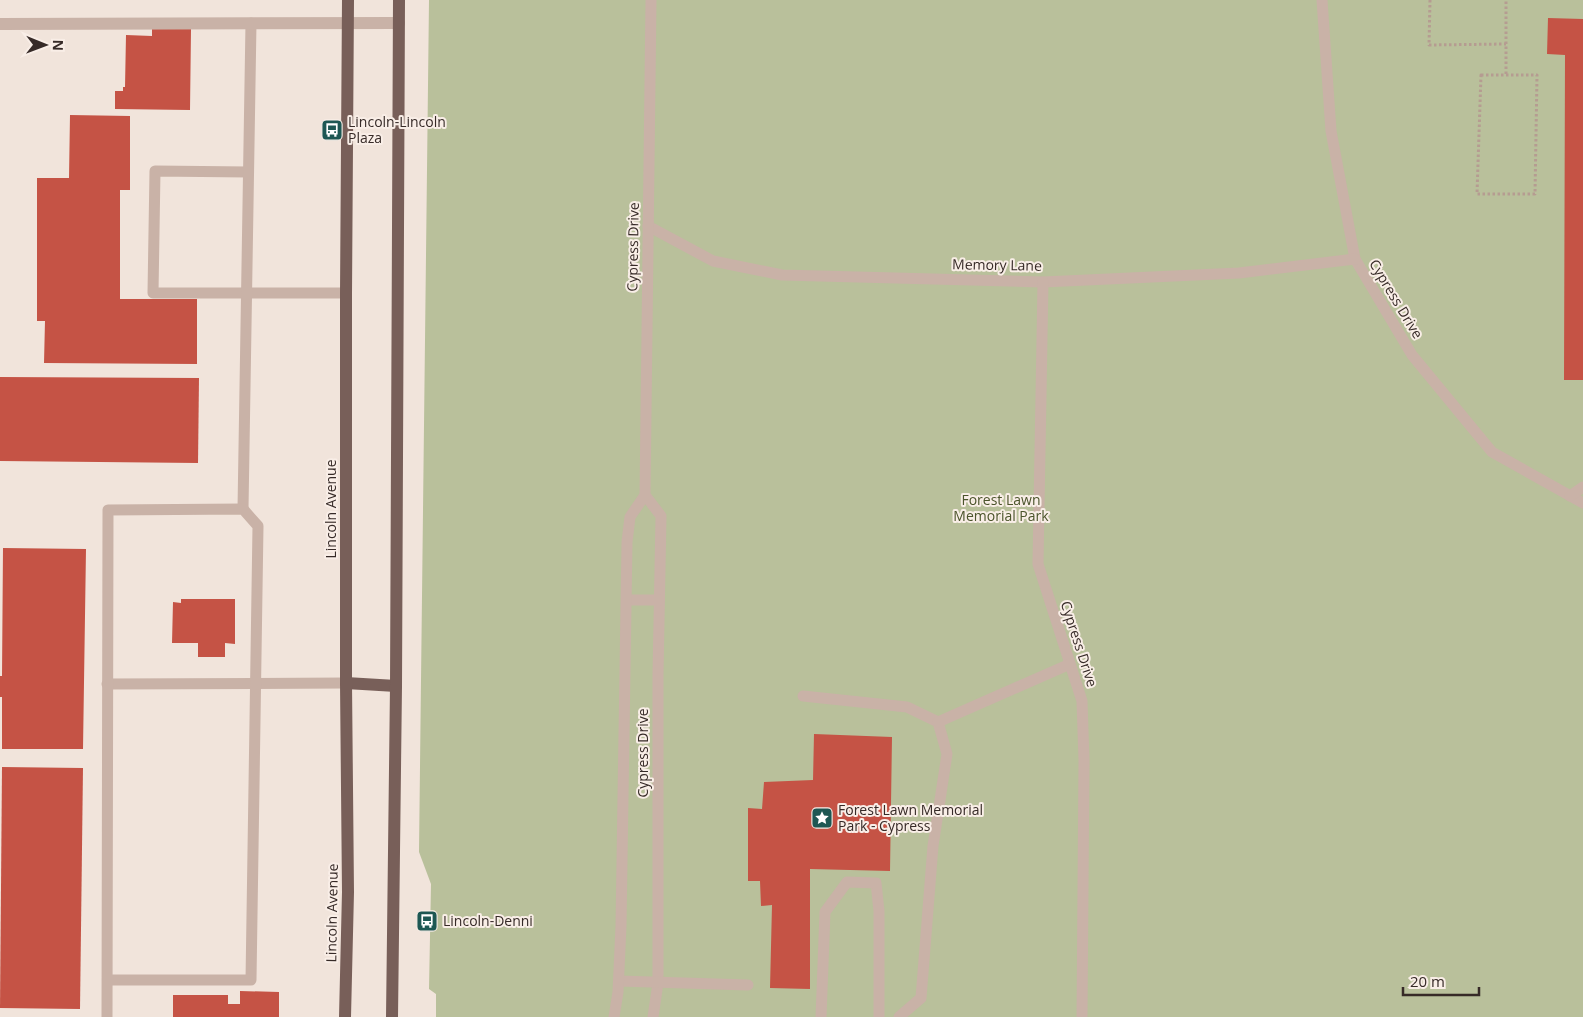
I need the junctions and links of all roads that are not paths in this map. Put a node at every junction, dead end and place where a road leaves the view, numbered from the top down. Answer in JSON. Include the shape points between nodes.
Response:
{"nodes":[{"id":1,"x":348,"y":0,"type":"edge"},
{"id":2,"x":399,"y":0,"type":"edge"},
{"id":3,"x":651,"y":0,"type":"edge"},
{"id":4,"x":1322,"y":0,"type":"edge"},
{"id":5,"x":251,"y":22,"type":"junction"},
{"id":6,"x":348,"y":22,"type":"junction"},
{"id":7,"x":399,"y":23,"type":"junction"},
{"id":8,"x":0,"y":24,"type":"edge"},
{"id":9,"x":248,"y":172,"type":"junction"},
{"id":10,"x":648,"y":226,"type":"junction"},
{"id":11,"x":1355,"y":259,"type":"junction"},
{"id":12,"x":1043,"y":282,"type":"junction"},
{"id":13,"x":246,"y":293,"type":"junction"},
{"id":14,"x":346,"y":293,"type":"junction"},
{"id":15,"x":1583,"y":487,"type":"edge"},
{"id":16,"x":645,"y":495,"type":"junction"},
{"id":17,"x":1570,"y":496,"type":"junction"},
{"id":18,"x":1583,"y":503,"type":"edge"},
{"id":19,"x":243,"y":509,"type":"junction"},
{"id":20,"x":627,"y":600,"type":"junction"},
{"id":21,"x":659,"y":600,"type":"junction"},
{"id":22,"x":1070,"y":664,"type":"junction"},
{"id":23,"x":255,"y":682,"type":"junction"},
{"id":24,"x":346,"y":683,"type":"junction"},
{"id":25,"x":108,"y":684,"type":"junction"},
{"id":26,"x":396,"y":686,"type":"junction"},
{"id":27,"x":803,"y":696,"type":"dead end"},
{"id":28,"x":938,"y":722,"type":"junction"},
{"id":29,"x":107,"y":980,"type":"junction"},
{"id":30,"x":619,"y":981,"type":"junction"},
{"id":31,"x":658,"y":983,"type":"junction"},
{"id":32,"x":748,"y":985,"type":"dead end"},
{"id":33,"x":107,"y":1017,"type":"edge"},
{"id":34,"x":345,"y":1017,"type":"edge"},
{"id":35,"x":392,"y":1017,"type":"edge"},
{"id":36,"x":614,"y":1017,"type":"edge"},
{"id":37,"x":653,"y":1017,"type":"edge"},
{"id":38,"x":821,"y":1017,"type":"edge"},
{"id":39,"x":879,"y":1017,"type":"edge"},
{"id":40,"x":899,"y":1017,"type":"edge"},
{"id":41,"x":1082,"y":1017,"type":"edge"}],
"edges":[{"from":1,"to":6,"type":"main road","name":"Lincoln Avenue"},
{"from":2,"to":7,"type":"main road"},
{"from":3,"to":10,"type":"lane","name":"Cypress Drive"},
{"from":4,"to":11,"type":"lane","name":"Cypress Drive","via":[[1331,131]]},
{"from":5,"to":6,"type":"street"},
{"from":5,"to":8,"type":"street"},
{"from":5,"to":9,"type":"lane"},
{"from":6,"to":7,"type":"street"},
{"from":6,"to":14,"type":"main road","name":"Lincoln Avenue"},
{"from":7,"to":26,"type":"main road"},
{"from":9,"to":13,"type":"lane"},
{"from":9,"to":13,"type":"lane","via":[[155,171],[154,293]]},
{"from":10,"to":12,"type":"lane","name":"Memory Lane","via":[[713,261],[782,275]]},
{"from":10,"to":16,"type":"lane","name":"Cypress Drive"},
{"from":11,"to":12,"type":"lane","name":"Memory Lane","via":[[1239,273]]},
{"from":11,"to":17,"type":"lane","name":"Cypress Drive","via":[[1412,355],[1492,452]]},
{"from":12,"to":22,"type":"lane","name":"Cypress Drive","via":[[1038,564]]},
{"from":13,"to":14,"type":"lane"},
{"from":13,"to":19,"type":"lane"},
{"from":14,"to":24,"type":"main road","name":"Lincoln Avenue"},
{"from":15,"to":17,"type":"lane"},
{"from":16,"to":20,"type":"lane","name":"Cypress Drive","via":[[630,517]]},
{"from":16,"to":21,"type":"lane","name":"Cypress Drive","via":[[661,516]]},
{"from":17,"to":18,"type":"lane","name":"Cypress Drive"},
{"from":19,"to":23,"type":"lane","via":[[258,526]]},
{"from":19,"to":25,"type":"lane","via":[[108,510]]},
{"from":20,"to":21,"type":"lane"},
{"from":20,"to":30,"type":"lane","name":"Cypress Drive"},
{"from":21,"to":31,"type":"lane","name":"Cypress Drive"},
{"from":22,"to":28,"type":"lane"},
{"from":22,"to":41,"type":"lane","name":"Cypress Drive","via":[[1082,702],[1084,760]]},
{"from":23,"to":24,"type":"lane"},
{"from":23,"to":25,"type":"lane"},
{"from":23,"to":29,"type":"lane","via":[[250,980]]},
{"from":24,"to":26,"type":"main road"},
{"from":24,"to":34,"type":"main road","name":"Lincoln Avenue","via":[[348,892]]},
{"from":25,"to":29,"type":"lane"},
{"from":26,"to":35,"type":"main road"},
{"from":27,"to":28,"type":"lane","via":[[907,707]]},
{"from":28,"to":40,"type":"lane","via":[[947,754],[933,846],[921,998]]},
{"from":29,"to":33,"type":"lane"},
{"from":30,"to":31,"type":"lane"},
{"from":30,"to":36,"type":"lane","name":"Cypress Drive"},
{"from":31,"to":32,"type":"lane"},
{"from":31,"to":37,"type":"lane","name":"Cypress Drive"},
{"from":38,"to":39,"type":"lane","via":[[825,912],[847,882],[876,883]]}]}
